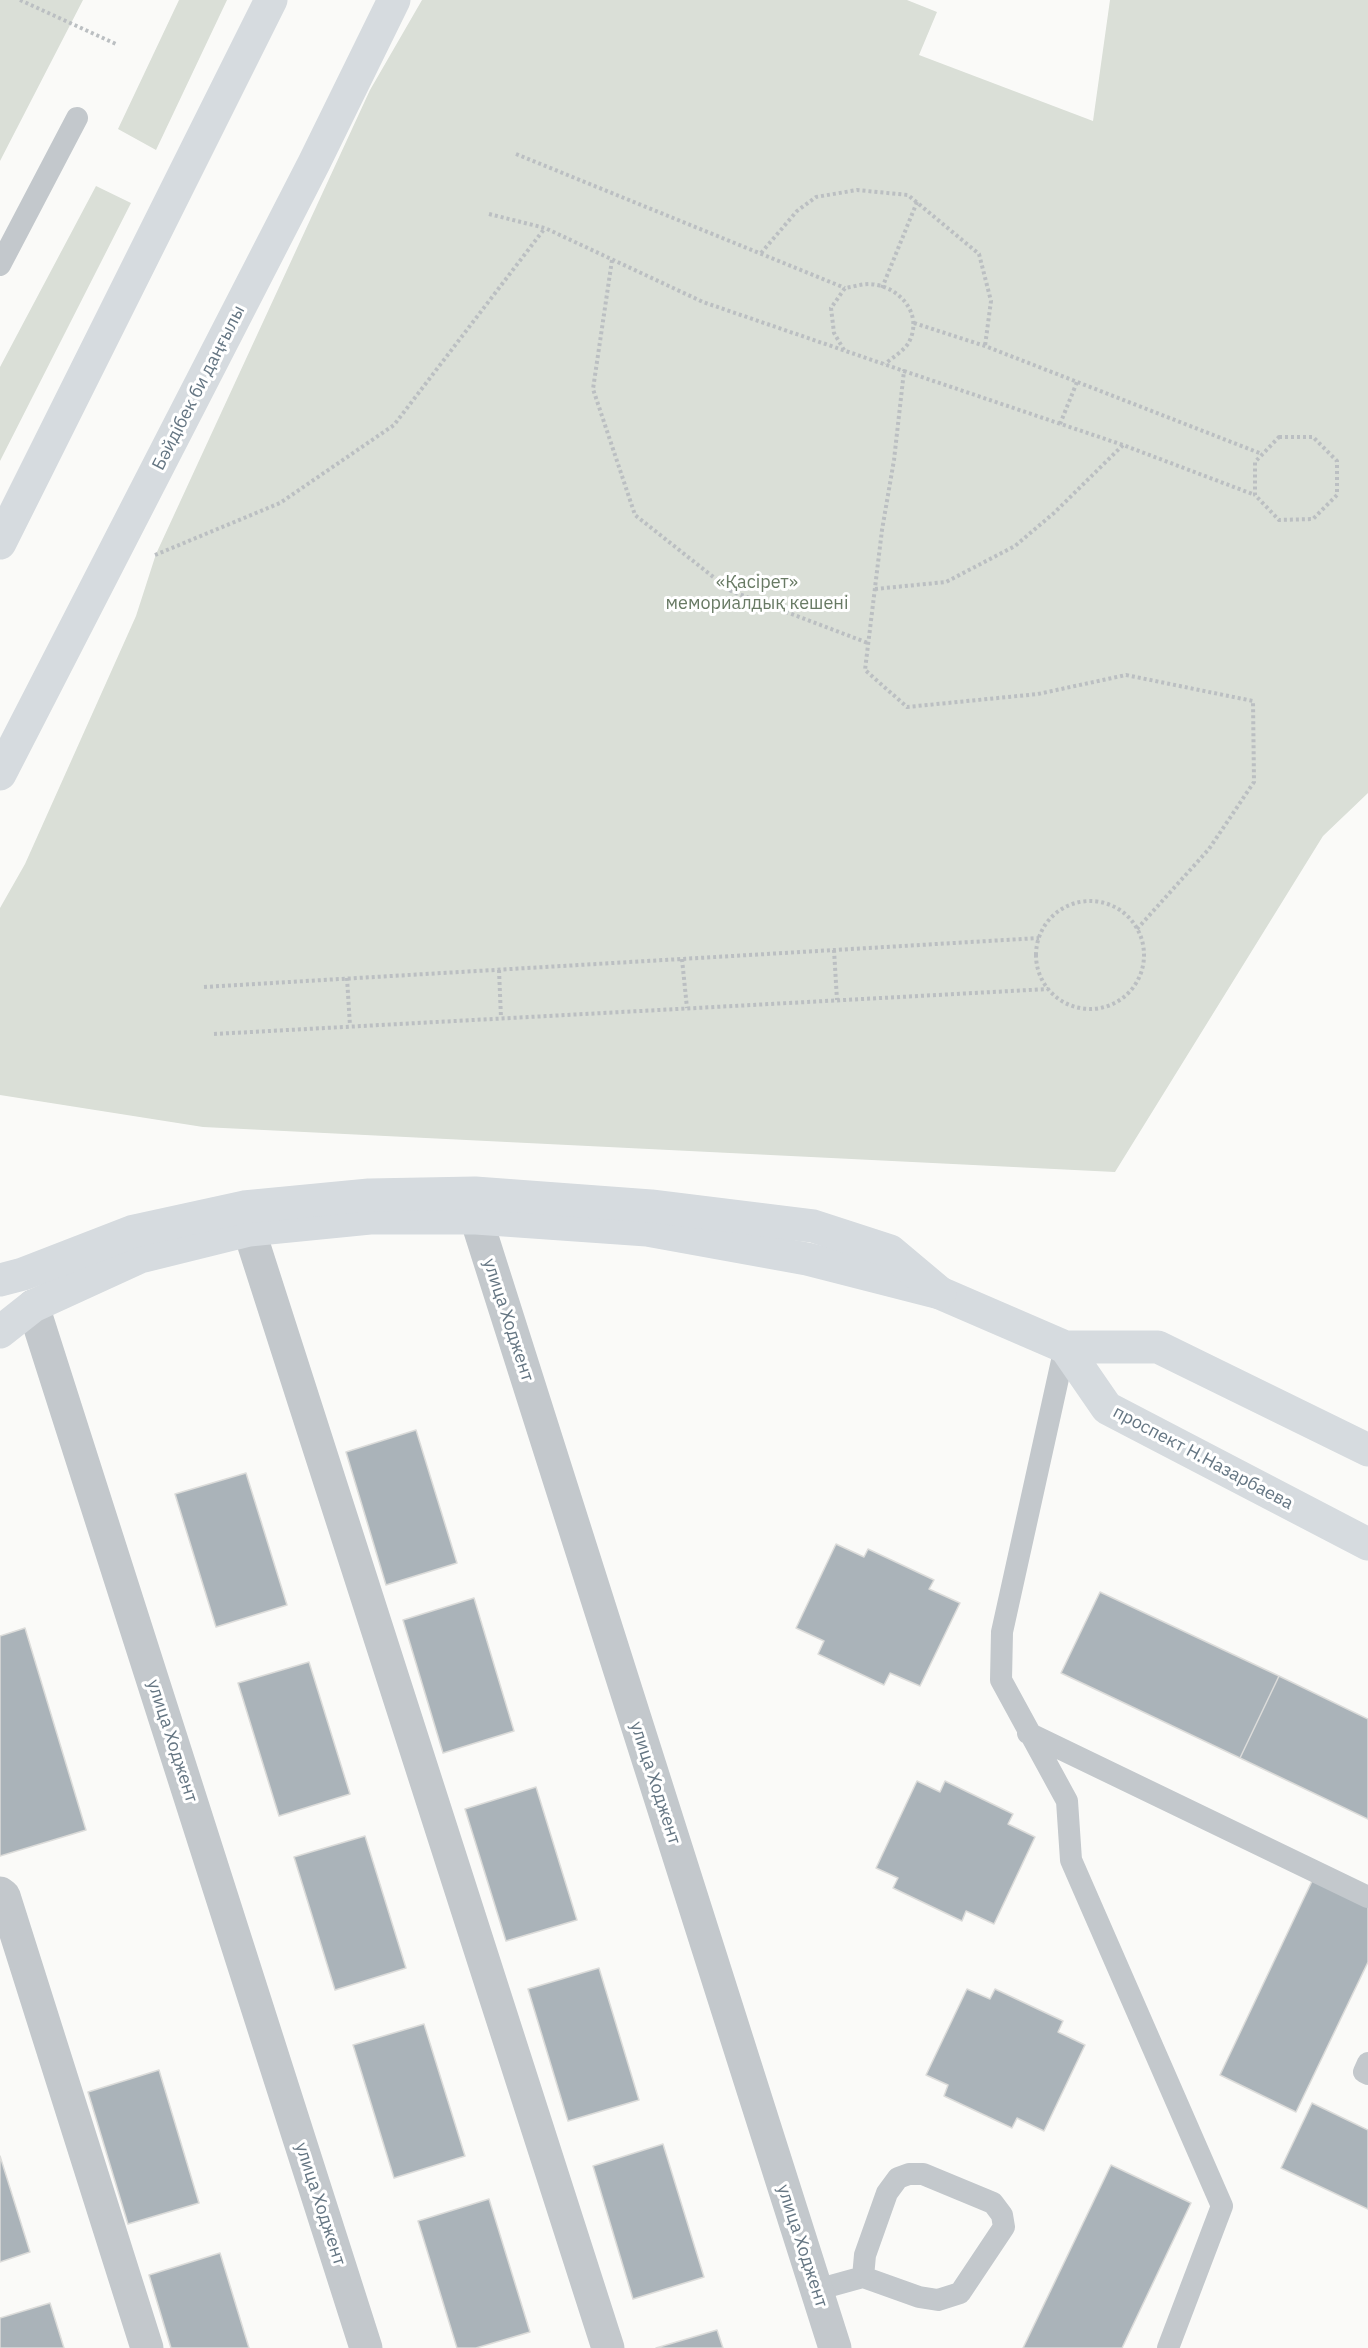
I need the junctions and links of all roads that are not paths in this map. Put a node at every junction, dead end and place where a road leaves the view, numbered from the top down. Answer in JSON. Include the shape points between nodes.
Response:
{"nodes":[{"id":1,"x":271,"y":0,"type":"edge"},
{"id":2,"x":394,"y":0,"type":"edge"},
{"id":3,"x":77,"y":118,"type":"dead end"},
{"id":4,"x":0,"y":266,"type":"edge"},
{"id":5,"x":0,"y":543,"type":"edge"},
{"id":6,"x":0,"y":774,"type":"edge"},
{"id":7,"x":476,"y":1218,"type":"junction"},
{"id":8,"x":249,"y":1230,"type":"junction"},
{"id":9,"x":0,"y":1280,"type":"edge"},
{"id":10,"x":940,"y":1293,"type":"junction"},
{"id":11,"x":33,"y":1306,"type":"junction"},
{"id":12,"x":0,"y":1332,"type":"edge"},
{"id":13,"x":1065,"y":1347,"type":"junction"},
{"id":14,"x":1368,"y":1450,"type":"edge"},
{"id":15,"x":1368,"y":1544,"type":"edge"},
{"id":16,"x":1028,"y":1732,"type":"junction"},
{"id":17,"x":0,"y":1893,"type":"edge"},
{"id":18,"x":1368,"y":1896,"type":"edge"},
{"id":19,"x":1368,"y":2063,"type":"edge"},
{"id":20,"x":1368,"y":2074,"type":"edge"},
{"id":21,"x":863,"y":2277,"type":"junction"},
{"id":22,"x":816,"y":2290,"type":"junction"},
{"id":23,"x":147,"y":2348,"type":"edge"},
{"id":24,"x":366,"y":2348,"type":"edge"},
{"id":25,"x":608,"y":2348,"type":"edge"},
{"id":26,"x":835,"y":2348,"type":"edge"},
{"id":27,"x":1168,"y":2348,"type":"edge"}],
"edges":[{"from":1,"to":5,"type":"main road"},
{"from":2,"to":6,"type":"main road","name":"Бәйдібек би даңғылы"},
{"from":3,"to":4,"type":"lane"},
{"from":7,"to":8,"type":"main road","via":[[370,1218]]},
{"from":7,"to":10,"type":"main road","via":[[647,1230],[807,1259]]},
{"from":7,"to":22,"type":"street","name":"улица Ходжент"},
{"from":8,"to":11,"type":"main road","via":[[140,1257]]},
{"from":8,"to":25,"type":"street"},
{"from":9,"to":10,"type":"main road","via":[[134,1231],[244,1206],[369,1195],[475,1193],[651,1206],[813,1226],[890,1251]]},
{"from":10,"to":13,"type":"main road"},
{"from":11,"to":12,"type":"main road"},
{"from":11,"to":24,"type":"street","name":"улица Ходжент"},
{"from":13,"to":14,"type":"main road","via":[[1158,1347]]},
{"from":13,"to":15,"type":"main road","name":"проспект Н.Назарбаева","via":[[1107,1408]]},
{"from":13,"to":16,"type":"lane","via":[[1002,1632],[1001,1680]]},
{"from":16,"to":18,"type":"lane"},
{"from":16,"to":27,"type":"lane","via":[[1067,1801],[1071,1860],[1222,2206]]},
{"from":17,"to":23,"type":"street"},
{"from":19,"to":20,"type":"lane","via":[[1364,2072]]},
{"from":21,"to":21,"type":"lane","via":[[919,2297],[938,2300],[960,2293],[1004,2228],[1002,2215],[993,2202],[923,2174],[898,2178],[887,2193],[865,2255]]},
{"from":21,"to":22,"type":"lane"},
{"from":22,"to":26,"type":"street","name":"улица Ходжент"}]}
